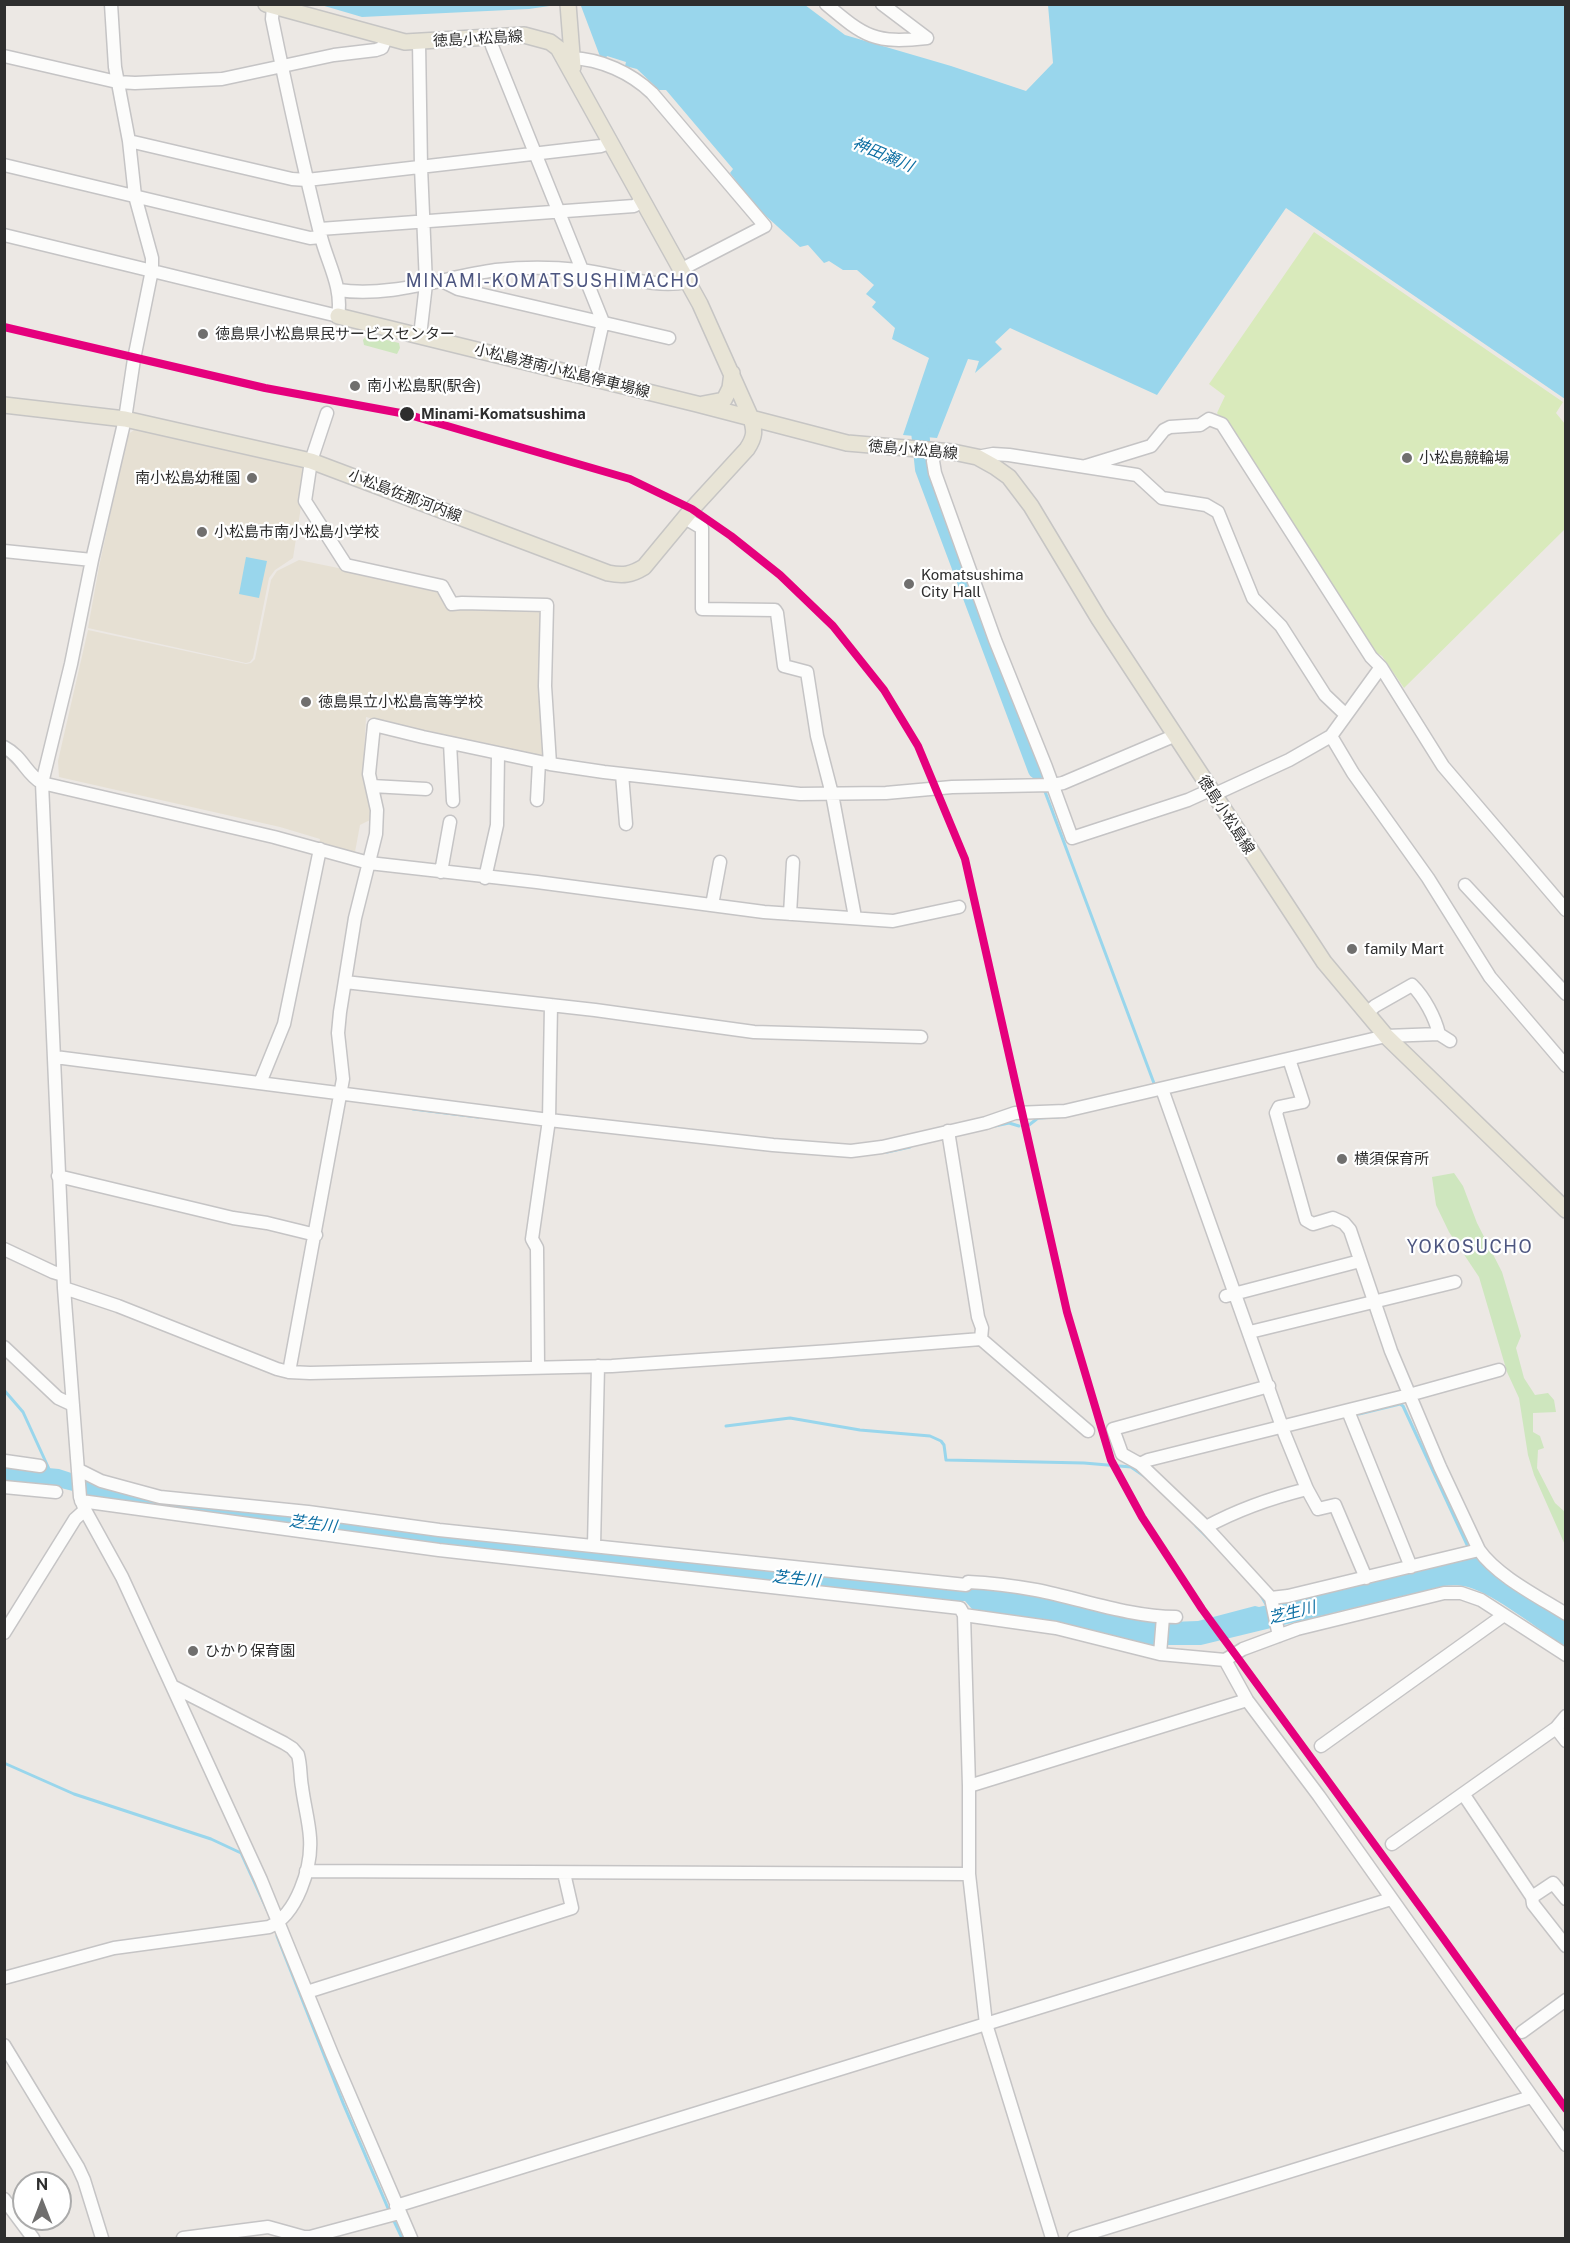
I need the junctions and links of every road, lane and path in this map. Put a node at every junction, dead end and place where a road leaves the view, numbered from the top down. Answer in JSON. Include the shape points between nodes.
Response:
{"nodes":[{"id":1,"x":111,"y":4,"type":"edge"},
{"id":2,"x":826,"y":4,"type":"edge"},
{"id":3,"x":882,"y":4,"type":"edge"},
{"id":4,"x":270,"y":5,"type":"edge"},
{"id":5,"x":568,"y":9,"type":"edge"},
{"id":6,"x":524,"y":35,"type":"junction"},
{"id":7,"x":491,"y":37,"type":"junction"},
{"id":8,"x":386,"y":38,"type":"junction"},
{"id":9,"x":419,"y":42,"type":"junction"},
{"id":10,"x":4,"y":56,"type":"edge"},
{"id":11,"x":571,"y":58,"type":"junction"},
{"id":12,"x":282,"y":66,"type":"junction"},
{"id":13,"x":575,"y":79,"type":"junction"},
{"id":14,"x":117,"y":82,"type":"junction"},
{"id":15,"x":129,"y":141,"type":"junction"},
{"id":16,"x":609,"y":143,"type":"junction"},
{"id":17,"x":534,"y":152,"type":"junction"},
{"id":18,"x":4,"y":165,"type":"edge"},
{"id":19,"x":421,"y":167,"type":"junction"},
{"id":20,"x":307,"y":180,"type":"junction"},
{"id":21,"x":135,"y":196,"type":"junction"},
{"id":22,"x":642,"y":201,"type":"junction"},
{"id":23,"x":558,"y":212,"type":"junction"},
{"id":24,"x":424,"y":221,"type":"junction"},
{"id":25,"x":320,"y":233,"type":"junction"},
{"id":26,"x":4,"y":235,"type":"edge"},
{"id":27,"x":152,"y":270,"type":"junction"},
{"id":28,"x":580,"y":270,"type":"junction"},
{"id":29,"x":683,"y":276,"type":"junction"},
{"id":30,"x":442,"y":281,"type":"junction"},
{"id":31,"x":426,"y":284,"type":"junction"},
{"id":32,"x":338,"y":290,"type":"junction"},
{"id":33,"x":338,"y":316,"type":"junction"},
{"id":34,"x":603,"y":322,"type":"junction"},
{"id":35,"x":420,"y":336,"type":"junction"},
{"id":36,"x":669,"y":338,"type":"dead end"},
{"id":37,"x":732,"y":373,"type":"junction"},
{"id":38,"x":590,"y":379,"type":"junction"},
{"id":39,"x":697,"y":404,"type":"junction"},
{"id":40,"x":4,"y":405,"type":"edge"},
{"id":41,"x":327,"y":413,"type":"dead end"},
{"id":42,"x":751,"y":418,"type":"junction"},
{"id":43,"x":125,"y":419,"type":"junction"},
{"id":44,"x":785,"y":428,"type":"junction"},
{"id":45,"x":747,"y":449,"type":"junction"},
{"id":46,"x":933,"y":450,"type":"junction"},
{"id":47,"x":976,"y":457,"type":"junction"},
{"id":48,"x":311,"y":461,"type":"junction"},
{"id":49,"x":1086,"y":466,"type":"junction"},
{"id":50,"x":685,"y":518,"type":"junction"},
{"id":51,"x":4,"y":551,"type":"edge"},
{"id":52,"x":92,"y":560,"type":"junction"},
{"id":53,"x":1382,"y":667,"type":"junction"},
{"id":54,"x":1346,"y":715,"type":"junction"},
{"id":55,"x":1176,"y":735,"type":"junction"},
{"id":56,"x":1331,"y":736,"type":"junction"},
{"id":57,"x":450,"y":743,"type":"junction"},
{"id":58,"x":4,"y":747,"type":"edge"},
{"id":59,"x":498,"y":754,"type":"junction"},
{"id":60,"x":544,"y":763,"type":"junction"},
{"id":61,"x":622,"y":774,"type":"junction"},
{"id":62,"x":42,"y":783,"type":"junction"},
{"id":63,"x":1050,"y":785,"type":"junction"},
{"id":64,"x":372,"y":786,"type":"junction"},
{"id":65,"x":426,"y":789,"type":"dead end"},
{"id":66,"x":1211,"y":792,"type":"junction"},
{"id":67,"x":832,"y":794,"type":"junction"},
{"id":68,"x":537,"y":800,"type":"dead end"},
{"id":69,"x":453,"y":801,"type":"dead end"},
{"id":70,"x":450,"y":822,"type":"dead end"},
{"id":71,"x":626,"y":824,"type":"dead end"},
{"id":72,"x":320,"y":849,"type":"junction"},
{"id":73,"x":793,"y":861,"type":"dead end"},
{"id":74,"x":720,"y":862,"type":"dead end"},
{"id":75,"x":369,"y":863,"type":"junction"},
{"id":76,"x":441,"y":872,"type":"junction"},
{"id":77,"x":485,"y":878,"type":"junction"},
{"id":78,"x":1465,"y":885,"type":"dead end"},
{"id":79,"x":712,"y":905,"type":"junction"},
{"id":80,"x":959,"y":908,"type":"dead end"},
{"id":81,"x":1566,"y":910,"type":"edge"},
{"id":82,"x":790,"y":914,"type":"junction"},
{"id":83,"x":855,"y":917,"type":"junction"},
{"id":84,"x":345,"y":982,"type":"junction"},
{"id":85,"x":1566,"y":994,"type":"edge"},
{"id":86,"x":551,"y":1005,"type":"junction"},
{"id":87,"x":1367,"y":1013,"type":"junction"},
{"id":88,"x":1386,"y":1036,"type":"junction"},
{"id":89,"x":921,"y":1037,"type":"dead end"},
{"id":90,"x":55,"y":1056,"type":"junction"},
{"id":91,"x":1289,"y":1059,"type":"junction"},
{"id":92,"x":1566,"y":1066,"type":"edge"},
{"id":93,"x":260,"y":1083,"type":"junction"},
{"id":94,"x":1158,"y":1089,"type":"junction"},
{"id":95,"x":340,"y":1095,"type":"junction"},
{"id":96,"x":548,"y":1124,"type":"junction"},
{"id":97,"x":949,"y":1135,"type":"junction"},
{"id":98,"x":58,"y":1176,"type":"junction"},
{"id":99,"x":1566,"y":1210,"type":"edge"},
{"id":100,"x":315,"y":1235,"type":"junction"},
{"id":101,"x":4,"y":1249,"type":"edge"},
{"id":102,"x":1360,"y":1261,"type":"junction"},
{"id":103,"x":63,"y":1275,"type":"junction"},
{"id":104,"x":1455,"y":1282,"type":"dead end"},
{"id":105,"x":64,"y":1288,"type":"junction"},
{"id":106,"x":1232,"y":1294,"type":"junction"},
{"id":107,"x":1374,"y":1302,"type":"junction"},
{"id":108,"x":1248,"y":1337,"type":"junction"},
{"id":109,"x":981,"y":1339,"type":"junction"},
{"id":110,"x":4,"y":1347,"type":"edge"},
{"id":111,"x":598,"y":1366,"type":"junction"},
{"id":112,"x":538,"y":1367,"type":"junction"},
{"id":113,"x":1499,"y":1370,"type":"dead end"},
{"id":114,"x":289,"y":1372,"type":"junction"},
{"id":115,"x":1265,"y":1387,"type":"junction"},
{"id":116,"x":1409,"y":1395,"type":"junction"},
{"id":117,"x":74,"y":1405,"type":"junction"},
{"id":118,"x":1350,"y":1415,"type":"junction"},
{"id":119,"x":1088,"y":1431,"type":"dead end"},
{"id":120,"x":1284,"y":1431,"type":"junction"},
{"id":121,"x":5,"y":1462,"type":"edge"},
{"id":122,"x":1140,"y":1464,"type":"junction"},
{"id":123,"x":40,"y":1466,"type":"dead end"},
{"id":124,"x":79,"y":1472,"type":"junction"},
{"id":125,"x":4,"y":1487,"type":"edge"},
{"id":126,"x":1307,"y":1489,"type":"junction"},
{"id":127,"x":56,"y":1492,"type":"dead end"},
{"id":128,"x":80,"y":1508,"type":"junction"},
{"id":129,"x":1206,"y":1527,"type":"junction"},
{"id":130,"x":594,"y":1546,"type":"junction"},
{"id":131,"x":1473,"y":1552,"type":"junction"},
{"id":132,"x":1411,"y":1567,"type":"junction"},
{"id":133,"x":1366,"y":1578,"type":"junction"},
{"id":134,"x":1272,"y":1599,"type":"junction"},
{"id":135,"x":1504,"y":1614,"type":"junction"},
{"id":136,"x":1566,"y":1614,"type":"edge"},
{"id":137,"x":964,"y":1616,"type":"junction"},
{"id":138,"x":4,"y":1633,"type":"edge"},
{"id":139,"x":1279,"y":1634,"type":"junction"},
{"id":140,"x":1160,"y":1652,"type":"junction"},
{"id":141,"x":1566,"y":1655,"type":"edge"},
{"id":142,"x":1225,"y":1660,"type":"junction"},
{"id":143,"x":172,"y":1686,"type":"junction"},
{"id":144,"x":1247,"y":1700,"type":"junction"},
{"id":145,"x":1566,"y":1716,"type":"edge"},
{"id":146,"x":1556,"y":1728,"type":"junction"},
{"id":147,"x":1566,"y":1741,"type":"edge"},
{"id":148,"x":1322,"y":1746,"type":"dead end"},
{"id":149,"x":969,"y":1786,"type":"junction"},
{"id":150,"x":1464,"y":1794,"type":"junction"},
{"id":151,"x":1392,"y":1844,"type":"dead end"},
{"id":152,"x":306,"y":1871,"type":"junction"},
{"id":153,"x":564,"y":1873,"type":"junction"},
{"id":154,"x":969,"y":1874,"type":"junction"},
{"id":155,"x":1532,"y":1897,"type":"junction"},
{"id":156,"x":1391,"y":1899,"type":"junction"},
{"id":157,"x":1566,"y":1899,"type":"edge"},
{"id":158,"x":274,"y":1924,"type":"junction"},
{"id":159,"x":1566,"y":1946,"type":"edge"},
{"id":160,"x":4,"y":1978,"type":"edge"},
{"id":161,"x":307,"y":1992,"type":"junction"},
{"id":162,"x":1566,"y":2000,"type":"edge"},
{"id":163,"x":986,"y":2024,"type":"junction"},
{"id":164,"x":1522,"y":2032,"type":"dead end"},
{"id":165,"x":4,"y":2045,"type":"edge"},
{"id":166,"x":1531,"y":2097,"type":"junction"},
{"id":167,"x":1566,"y":2145,"type":"edge"},
{"id":168,"x":4,"y":2199,"type":"edge"},
{"id":169,"x":394,"y":2212,"type":"junction"},
{"id":170,"x":33,"y":2238,"type":"edge"},
{"id":171,"x":102,"y":2238,"type":"edge"},
{"id":172,"x":183,"y":2238,"type":"edge"},
{"id":173,"x":304,"y":2238,"type":"edge"},
{"id":174,"x":411,"y":2238,"type":"edge"},
{"id":175,"x":1052,"y":2238,"type":"edge"},
{"id":176,"x":1074,"y":2238,"type":"edge"}],
"edges":[{"from":1,"to":14,"type":"street"},
{"from":2,"to":3,"type":"street","via":[[855,29],[880,40],[927,38]]},
{"from":4,"to":8,"type":"main road","name":"徳島小松島線"},
{"from":4,"to":12,"type":"street"},
{"from":5,"to":6,"type":"main road","via":[[565,22],[556,30]]},
{"from":5,"to":11,"type":"main road"},
{"from":6,"to":7,"type":"main road","name":"徳島小松島線"},
{"from":6,"to":13,"type":"main road","name":"徳島小松島線","via":[[558,48]]},
{"from":7,"to":9,"type":"main road","name":"徳島小松島線"},
{"from":7,"to":17,"type":"street"},
{"from":8,"to":9,"type":"main road","name":"徳島小松島線"},
{"from":8,"to":12,"type":"street","via":[[382,48],[376,50]]},
{"from":9,"to":19,"type":"street"},
{"from":10,"to":14,"type":"street"},
{"from":11,"to":13,"type":"main road"},
{"from":11,"to":29,"type":"street","via":[[584,58],[638,80],[765,226]]},
{"from":12,"to":14,"type":"street","via":[[222,79]]},
{"from":12,"to":20,"type":"street"},
{"from":13,"to":16,"type":"main road","name":"徳島小松島線"},
{"from":14,"to":15,"type":"street"},
{"from":15,"to":20,"type":"street","via":[[292,180]]},
{"from":15,"to":21,"type":"street"},
{"from":16,"to":17,"type":"street"},
{"from":16,"to":22,"type":"main road","name":"徳島小松島線"},
{"from":17,"to":19,"type":"street"},
{"from":17,"to":23,"type":"street"},
{"from":18,"to":21,"type":"street"},
{"from":19,"to":20,"type":"street"},
{"from":19,"to":24,"type":"street"},
{"from":20,"to":25,"type":"street"},
{"from":21,"to":25,"type":"street","via":[[310,238]]},
{"from":21,"to":27,"type":"street"},
{"from":22,"to":23,"type":"street","via":[[634,206]]},
{"from":22,"to":29,"type":"main road","name":"徳島小松島線"},
{"from":23,"to":24,"type":"street"},
{"from":23,"to":28,"type":"street"},
{"from":24,"to":25,"type":"street"},
{"from":24,"to":31,"type":"street"},
{"from":25,"to":32,"type":"street"},
{"from":26,"to":27,"type":"street"},
{"from":27,"to":33,"type":"street"},
{"from":27,"to":43,"type":"street"},
{"from":28,"to":29,"type":"street","via":[[671,285]]},
{"from":28,"to":30,"type":"street","via":[[497,270]]},
{"from":28,"to":34,"type":"street"},
{"from":29,"to":37,"type":"main road","name":"徳島小松島線"},
{"from":30,"to":31,"type":"street"},
{"from":30,"to":34,"type":"street","via":[[458,290]]},
{"from":31,"to":32,"type":"street","via":[[373,291]]},
{"from":31,"to":35,"type":"street"},
{"from":32,"to":33,"type":"street"},
{"from":33,"to":35,"type":"main road","name":"小松島港南小松島停車場線"},
{"from":34,"to":36,"type":"street"},
{"from":34,"to":38,"type":"street"},
{"from":35,"to":38,"type":"main road","name":"小松島港南小松島停車場線"},
{"from":37,"to":39,"type":"main road","via":[[724,400]]},
{"from":37,"to":42,"type":"main road","name":"徳島小松島線"},
{"from":38,"to":39,"type":"main road","name":"小松島港南小松島停車場線"},
{"from":39,"to":42,"type":"main road","name":"小松島港南小松島停車場線"},
{"from":40,"to":43,"type":"main road","name":"小松島佐那河内線"},
{"from":41,"to":48,"type":"street"},
{"from":42,"to":44,"type":"main road","name":"徳島小松島線"},
{"from":42,"to":45,"type":"main road","via":[[755,430]]},
{"from":43,"to":48,"type":"main road","name":"小松島佐那河内線"},
{"from":43,"to":52,"type":"street"},
{"from":44,"to":45,"type":"main road","name":"小松島佐那河内線","via":[[772,430]]},
{"from":44,"to":46,"type":"main road","name":"徳島小松島線","via":[[847,444]]},
{"from":45,"to":50,"type":"main road","name":"小松島佐那河内線"},
{"from":46,"to":47,"type":"main road","name":"徳島小松島線"},
{"from":46,"to":63,"type":"street","via":[[935,472]]},
{"from":47,"to":49,"type":"street","via":[[1009,455]]},
{"from":47,"to":55,"type":"main road","name":"徳島小松島線","via":[[1009,477],[1031,506]]},
{"from":48,"to":50,"type":"main road","name":"小松島佐那河内線","via":[[621,575],[644,567]]},
{"from":48,"to":60,"type":"street","via":[[305,501],[346,565],[442,586],[452,604],[547,605]]},
{"from":49,"to":53,"type":"street","via":[[1151,446],[1170,427],[1200,425],[1209,419],[1221,424],[1371,657]]},
{"from":49,"to":54,"type":"street","via":[[1137,475],[1162,498],[1206,505],[1218,512],[1253,598],[1281,626],[1324,695]]},
{"from":50,"to":67,"type":"street","via":[[702,528],[702,609],[769,608],[777,613],[784,666],[807,672]]},
{"from":51,"to":52,"type":"street"},
{"from":52,"to":62,"type":"street"},
{"from":53,"to":54,"type":"street"},
{"from":53,"to":81,"type":"street","via":[[1443,766]]},
{"from":54,"to":56,"type":"street"},
{"from":55,"to":63,"type":"street"},
{"from":55,"to":66,"type":"main road","name":"徳島小松島線"},
{"from":56,"to":66,"type":"street","via":[[1289,760]]},
{"from":56,"to":92,"type":"street","via":[[1490,977]]},
{"from":57,"to":59,"type":"street"},
{"from":57,"to":64,"type":"street","via":[[374,725],[369,774]]},
{"from":57,"to":69,"type":"street"},
{"from":58,"to":62,"type":"street","via":[[16,754],[34,779]]},
{"from":59,"to":60,"type":"street"},
{"from":59,"to":77,"type":"street","via":[[497,825]]},
{"from":60,"to":61,"type":"street"},
{"from":60,"to":68,"type":"street"},
{"from":61,"to":67,"type":"street","via":[[800,794]]},
{"from":61,"to":71,"type":"street"},
{"from":62,"to":72,"type":"street"},
{"from":62,"to":90,"type":"street"},
{"from":63,"to":66,"type":"street","via":[[1072,838]]},
{"from":63,"to":67,"type":"street"},
{"from":64,"to":65,"type":"street"},
{"from":64,"to":75,"type":"street","via":[[377,810]]},
{"from":66,"to":87,"type":"main road","name":"徳島小松島線","via":[[1324,962]]},
{"from":67,"to":83,"type":"street"},
{"from":70,"to":76,"type":"street"},
{"from":72,"to":75,"type":"street"},
{"from":72,"to":93,"type":"street","via":[[284,1024]]},
{"from":73,"to":82,"type":"street"},
{"from":74,"to":79,"type":"street"},
{"from":75,"to":76,"type":"street"},
{"from":75,"to":84,"type":"street"},
{"from":76,"to":77,"type":"street"},
{"from":77,"to":79,"type":"street"},
{"from":78,"to":85,"type":"street"},
{"from":79,"to":82,"type":"street"},
{"from":80,"to":83,"type":"street","via":[[893,921]]},
{"from":82,"to":83,"type":"street"},
{"from":84,"to":86,"type":"street"},
{"from":84,"to":95,"type":"street","via":[[338,1033],[343,1079]]},
{"from":86,"to":89,"type":"street","via":[[754,1032]]},
{"from":86,"to":96,"type":"street"},
{"from":87,"to":88,"type":"main road","name":"徳島小松島線"},
{"from":87,"to":88,"type":"street","via":[[1412,985],[1444,1037]]},
{"from":88,"to":91,"type":"street"},
{"from":88,"to":99,"type":"main road","name":"徳島小松島線"},
{"from":90,"to":93,"type":"street"},
{"from":90,"to":98,"type":"street"},
{"from":91,"to":94,"type":"street"},
{"from":91,"to":102,"type":"street","via":[[1303,1102],[1279,1107],[1276,1113],[1306,1220],[1313,1224],[1333,1218],[1344,1223]]},
{"from":93,"to":95,"type":"street"},
{"from":94,"to":97,"type":"street","via":[[1065,1111],[1015,1113]]},
{"from":94,"to":106,"type":"street"},
{"from":95,"to":96,"type":"street"},
{"from":95,"to":100,"type":"street"},
{"from":96,"to":97,"type":"street","via":[[851,1151]]},
{"from":96,"to":112,"type":"street","via":[[532,1239],[537,1248]]},
{"from":97,"to":109,"type":"street"},
{"from":98,"to":100,"type":"street"},
{"from":98,"to":103,"type":"street"},
{"from":100,"to":114,"type":"street"},
{"from":101,"to":103,"type":"street"},
{"from":102,"to":106,"type":"street"},
{"from":102,"to":107,"type":"street"},
{"from":103,"to":105,"type":"street"},
{"from":104,"to":107,"type":"street"},
{"from":105,"to":114,"type":"street"},
{"from":105,"to":117,"type":"street"},
{"from":106,"to":108,"type":"street"},
{"from":107,"to":108,"type":"street"},
{"from":107,"to":116,"type":"street"},
{"from":108,"to":115,"type":"street"},
{"from":109,"to":111,"type":"street"},
{"from":109,"to":119,"type":"street"},
{"from":110,"to":117,"type":"street","via":[[58,1398]]},
{"from":111,"to":112,"type":"street"},
{"from":111,"to":130,"type":"street"},
{"from":112,"to":114,"type":"street"},
{"from":113,"to":116,"type":"street"},
{"from":115,"to":120,"type":"street"},
{"from":115,"to":122,"type":"street","via":[[1113,1429],[1122,1454]]},
{"from":116,"to":118,"type":"street"},
{"from":116,"to":131,"type":"street"},
{"from":117,"to":124,"type":"street"},
{"from":118,"to":120,"type":"street"},
{"from":118,"to":132,"type":"street"},
{"from":120,"to":122,"type":"street"},
{"from":120,"to":126,"type":"street"},
{"from":121,"to":123,"type":"street"},
{"from":122,"to":129,"type":"street"},
{"from":124,"to":128,"type":"street"},
{"from":124,"to":130,"type":"street","via":[[160,1497]]},
{"from":125,"to":127,"type":"street"},
{"from":126,"to":129,"type":"street","via":[[1270,1498]]},
{"from":126,"to":133,"type":"street","via":[[1318,1509],[1335,1505]]},
{"from":128,"to":137,"type":"street","via":[[960,1608]]},
{"from":128,"to":138,"type":"street"},
{"from":128,"to":143,"type":"street","via":[[122,1577]]},
{"from":129,"to":134,"type":"street"},
{"from":130,"to":140,"type":"street","via":[[1037,1590],[1168,1618]]},
{"from":131,"to":132,"type":"street"},
{"from":131,"to":136,"type":"street"},
{"from":132,"to":133,"type":"street"},
{"from":133,"to":134,"type":"street"},
{"from":134,"to":139,"type":"street"},
{"from":135,"to":139,"type":"street","via":[[1461,1593],[1444,1593]]},
{"from":135,"to":141,"type":"street"},
{"from":135,"to":148,"type":"street"},
{"from":137,"to":140,"type":"street","via":[[1056,1628]]},
{"from":137,"to":149,"type":"street"},
{"from":139,"to":142,"type":"street"},
{"from":140,"to":142,"type":"street"},
{"from":142,"to":144,"type":"street"},
{"from":143,"to":152,"type":"street","via":[[284,1743],[298,1755],[310,1839]]},
{"from":143,"to":158,"type":"street"},
{"from":144,"to":149,"type":"street"},
{"from":144,"to":156,"type":"street"},
{"from":145,"to":146,"type":"street"},
{"from":146,"to":147,"type":"street"},
{"from":146,"to":150,"type":"street"},
{"from":149,"to":154,"type":"street"},
{"from":150,"to":151,"type":"street"},
{"from":150,"to":155,"type":"street"},
{"from":152,"to":153,"type":"street"},
{"from":152,"to":158,"type":"street","via":[[292,1906]]},
{"from":153,"to":154,"type":"street"},
{"from":153,"to":161,"type":"street","via":[[572,1908]]},
{"from":154,"to":163,"type":"street"},
{"from":155,"to":157,"type":"street","via":[[1553,1883]]},
{"from":155,"to":159,"type":"street","via":[[1533,1904]]},
{"from":156,"to":163,"type":"street"},
{"from":156,"to":166,"type":"street"},
{"from":158,"to":160,"type":"street","via":[[114,1948]]},
{"from":158,"to":161,"type":"street"},
{"from":161,"to":169,"type":"street"},
{"from":162,"to":164,"type":"street"},
{"from":163,"to":169,"type":"street"},
{"from":163,"to":175,"type":"street"},
{"from":165,"to":171,"type":"street","via":[[78,2167]]},
{"from":166,"to":167,"type":"street"},
{"from":166,"to":176,"type":"street"},
{"from":168,"to":170,"type":"street"},
{"from":169,"to":173,"type":"street"},
{"from":169,"to":174,"type":"street"},
{"from":172,"to":173,"type":"street","via":[[268,2227]]}]}
